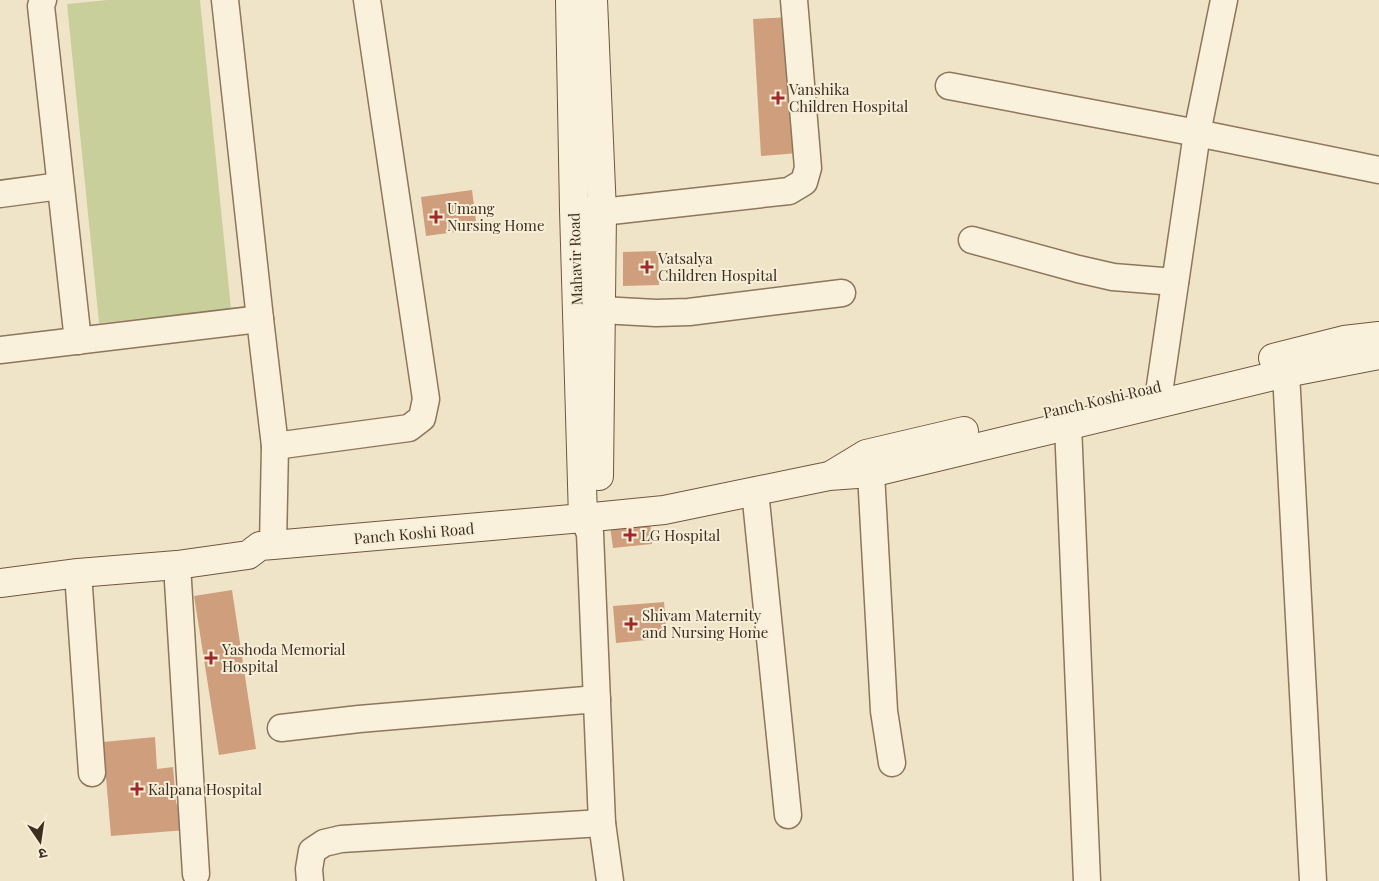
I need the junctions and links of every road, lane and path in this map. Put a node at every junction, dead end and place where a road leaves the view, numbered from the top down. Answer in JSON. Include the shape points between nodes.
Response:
{"nodes":[{"id":1,"x":43,"y":0,"type":"edge"},
{"id":2,"x":225,"y":0,"type":"edge"},
{"id":3,"x":366,"y":0,"type":"edge"},
{"id":4,"x":570,"y":0,"type":"edge"},
{"id":5,"x":593,"y":0,"type":"edge"},
{"id":6,"x":794,"y":0,"type":"edge"},
{"id":7,"x":1224,"y":0,"type":"edge"},
{"id":8,"x":949,"y":86,"type":"dead end"},
{"id":9,"x":1197,"y":133,"type":"junction"},
{"id":10,"x":1379,"y":170,"type":"edge"},
{"id":11,"x":60,"y":186,"type":"junction"},
{"id":12,"x":0,"y":194,"type":"edge"},
{"id":13,"x":574,"y":210,"type":"junction"},
{"id":14,"x":602,"y":212,"type":"junction"},
{"id":15,"x":972,"y":240,"type":"dead end"},
{"id":16,"x":1175,"y":282,"type":"junction"},
{"id":17,"x":842,"y":293,"type":"dead end"},
{"id":18,"x":601,"y":310,"type":"junction"},
{"id":19,"x":260,"y":319,"type":"junction"},
{"id":20,"x":1379,"y":336,"type":"edge"},
{"id":21,"x":78,"y":341,"type":"junction"},
{"id":22,"x":0,"y":350,"type":"edge"},
{"id":23,"x":1379,"y":355,"type":"edge"},
{"id":24,"x":1286,"y":373,"type":"junction"},
{"id":25,"x":1160,"y":386,"type":"junction"},
{"id":26,"x":1068,"y":425,"type":"junction"},
{"id":27,"x":275,"y":446,"type":"junction"},
{"id":28,"x":872,"y":473,"type":"junction"},
{"id":29,"x":829,"y":476,"type":"junction"},
{"id":30,"x":755,"y":491,"type":"junction"},
{"id":31,"x":590,"y":523,"type":"junction"},
{"id":32,"x":266,"y":546,"type":"junction"},
{"id":33,"x":177,"y":565,"type":"junction"},
{"id":34,"x":0,"y":567,"type":"edge"},
{"id":35,"x":78,"y":574,"type":"junction"},
{"id":36,"x":0,"y":583,"type":"edge"},
{"id":37,"x":597,"y":700,"type":"junction"},
{"id":38,"x":281,"y":728,"type":"dead end"},
{"id":39,"x":892,"y":762,"type":"dead end"},
{"id":40,"x":92,"y":773,"type":"dead end"},
{"id":41,"x":788,"y":814,"type":"dead end"},
{"id":42,"x":602,"y":823,"type":"junction"},
{"id":43,"x":196,"y":874,"type":"dead end"},
{"id":44,"x":310,"y":881,"type":"edge"},
{"id":45,"x":610,"y":881,"type":"edge"},
{"id":46,"x":1087,"y":881,"type":"edge"},
{"id":47,"x":1313,"y":881,"type":"edge"}],
"edges":[{"from":1,"to":11,"type":"street","via":[[41,6]]},
{"from":2,"to":19,"type":"street"},
{"from":3,"to":27,"type":"street","via":[[426,399],[422,418],[409,428]]},
{"from":4,"to":13,"type":"street","name":"Mahavir Road"},
{"from":5,"to":14,"type":"street"},
{"from":6,"to":14,"type":"street","via":[[808,168],[804,182],[789,191]]},
{"from":7,"to":9,"type":"street"},
{"from":8,"to":9,"type":"street"},
{"from":9,"to":10,"type":"street"},
{"from":9,"to":16,"type":"street"},
{"from":11,"to":12,"type":"street"},
{"from":11,"to":21,"type":"street"},
{"from":13,"to":14,"type":"street"},
{"from":13,"to":31,"type":"street","name":"Mahavir Road"},
{"from":14,"to":18,"type":"street"},
{"from":15,"to":16,"type":"street","via":[[1112,277]]},
{"from":16,"to":25,"type":"street"},
{"from":17,"to":18,"type":"street","via":[[689,312]]},
{"from":18,"to":31,"type":"street"},
{"from":19,"to":21,"type":"street"},
{"from":19,"to":27,"type":"street"},
{"from":20,"to":25,"type":"street","name":"Panch Koshi Road","via":[[1344,340]]},
{"from":21,"to":22,"type":"street"},
{"from":23,"to":24,"type":"street","name":"Panch Koshi Road"},
{"from":24,"to":26,"type":"street","name":"Panch Koshi Road"},
{"from":24,"to":47,"type":"street"},
{"from":25,"to":29,"type":"street","name":"Panch Koshi Road","via":[[866,454]]},
{"from":26,"to":28,"type":"street","name":"Panch Koshi Road"},
{"from":26,"to":46,"type":"street"},
{"from":27,"to":32,"type":"street"},
{"from":28,"to":29,"type":"street","name":"Panch Koshi Road"},
{"from":28,"to":39,"type":"street","via":[[884,711]]},
{"from":29,"to":30,"type":"street","name":"Panch Koshi Road"},
{"from":30,"to":31,"type":"street","name":"Panch Koshi Road"},
{"from":30,"to":41,"type":"street"},
{"from":31,"to":32,"type":"street","name":"Panch Koshi Road"},
{"from":31,"to":37,"type":"street"},
{"from":32,"to":33,"type":"street","name":"Panch Koshi Road","via":[[248,555]]},
{"from":32,"to":34,"type":"street","via":[[247,542]]},
{"from":33,"to":35,"type":"street","name":"Panch Koshi Road"},
{"from":33,"to":43,"type":"street"},
{"from":35,"to":36,"type":"street","name":"Panch Koshi Road"},
{"from":35,"to":40,"type":"street"},
{"from":37,"to":38,"type":"street"},
{"from":37,"to":42,"type":"street"},
{"from":42,"to":44,"type":"street","via":[[341,839],[324,843],[312,851]]},
{"from":42,"to":45,"type":"street"}]}
